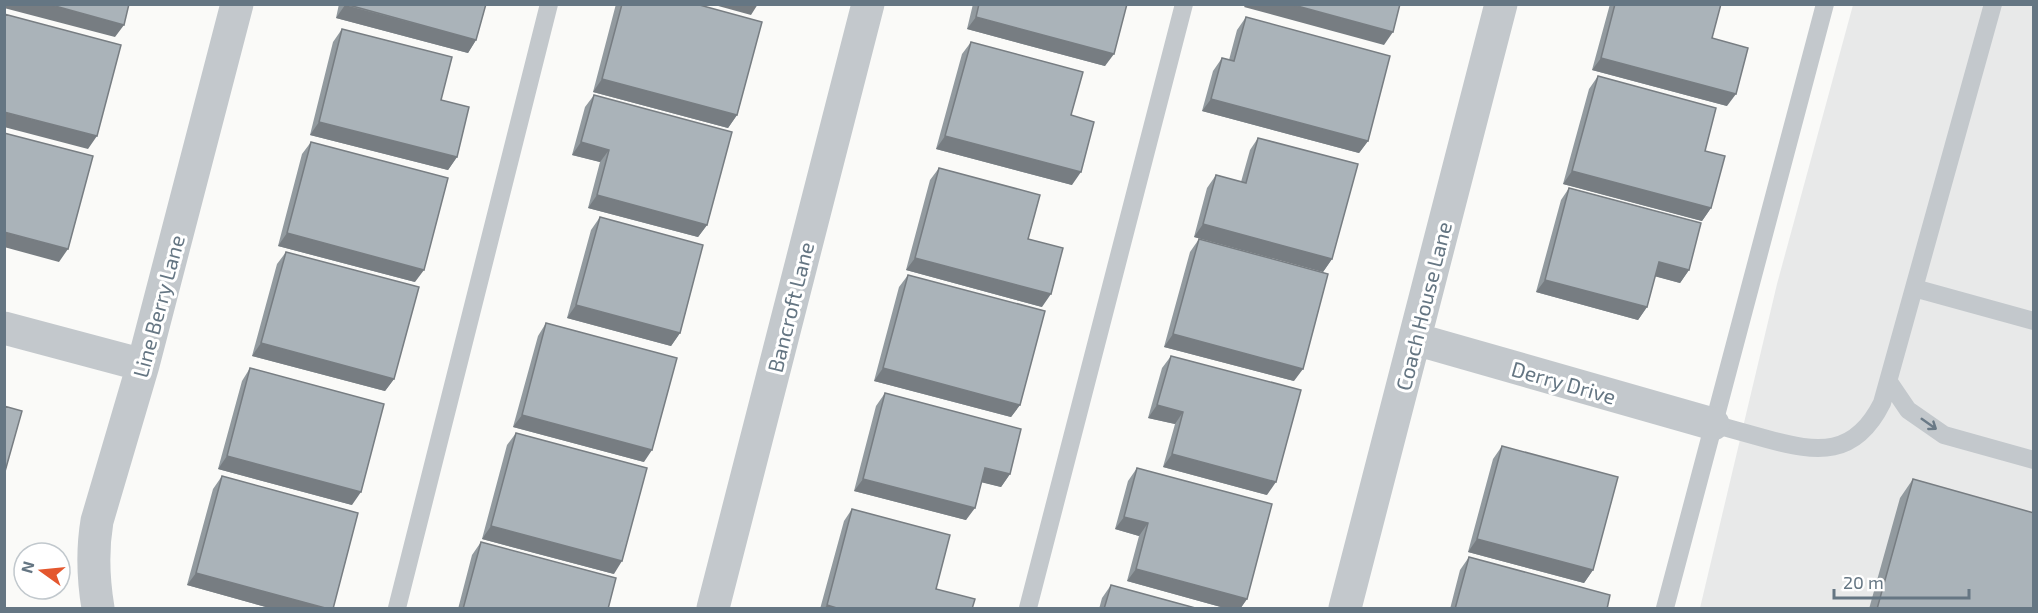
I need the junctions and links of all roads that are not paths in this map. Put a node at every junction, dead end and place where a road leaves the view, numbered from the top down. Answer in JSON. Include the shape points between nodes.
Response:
{"nodes":[{"id":1,"x":237,"y":4,"type":"edge"},
{"id":2,"x":549,"y":4,"type":"edge"},
{"id":3,"x":868,"y":4,"type":"edge"},
{"id":4,"x":1184,"y":4,"type":"edge"},
{"id":5,"x":1501,"y":4,"type":"edge"},
{"id":6,"x":1825,"y":4,"type":"edge"},
{"id":7,"x":1993,"y":4,"type":"edge"},
{"id":8,"x":1914,"y":288,"type":"junction"},
{"id":9,"x":2034,"y":321,"type":"edge"},
{"id":10,"x":4,"y":328,"type":"edge"},
{"id":11,"x":1415,"y":339,"type":"junction"},
{"id":12,"x":143,"y":365,"type":"junction"},
{"id":13,"x":1889,"y":382,"type":"junction"},
{"id":14,"x":1713,"y":424,"type":"junction"},
{"id":15,"x":2034,"y":460,"type":"edge"},
{"id":16,"x":98,"y":609,"type":"edge"},
{"id":17,"x":397,"y":609,"type":"edge"},
{"id":18,"x":713,"y":609,"type":"edge"},
{"id":19,"x":1028,"y":609,"type":"edge"},
{"id":20,"x":1345,"y":609,"type":"edge"},
{"id":21,"x":1665,"y":609,"type":"edge"}],
"edges":[{"from":1,"to":12,"type":"street","name":"Line Berry Lane"},
{"from":2,"to":17,"type":"lane"},
{"from":3,"to":18,"type":"street","name":"Bancroft Lane"},
{"from":4,"to":19,"type":"lane"},
{"from":5,"to":11,"type":"street","name":"Coach House Lane"},
{"from":6,"to":14,"type":"lane"},
{"from":7,"to":8,"type":"lane"},
{"from":8,"to":9,"type":"lane"},
{"from":8,"to":13,"type":"lane"},
{"from":10,"to":12,"type":"street"},
{"from":11,"to":14,"type":"street","name":"Derry Drive"},
{"from":11,"to":20,"type":"street","name":"Coach House Lane"},
{"from":12,"to":16,"type":"street","name":"Line Berry Lane","via":[[97,521],[93,579]]},
{"from":13,"to":14,"type":"lane","via":[[1874,419],[1856,436],[1833,447],[1788,445]]},
{"from":13,"to":15,"type":"lane","one_way":true,"via":[[1908,410],[1944,435]]},
{"from":14,"to":21,"type":"lane"}]}
